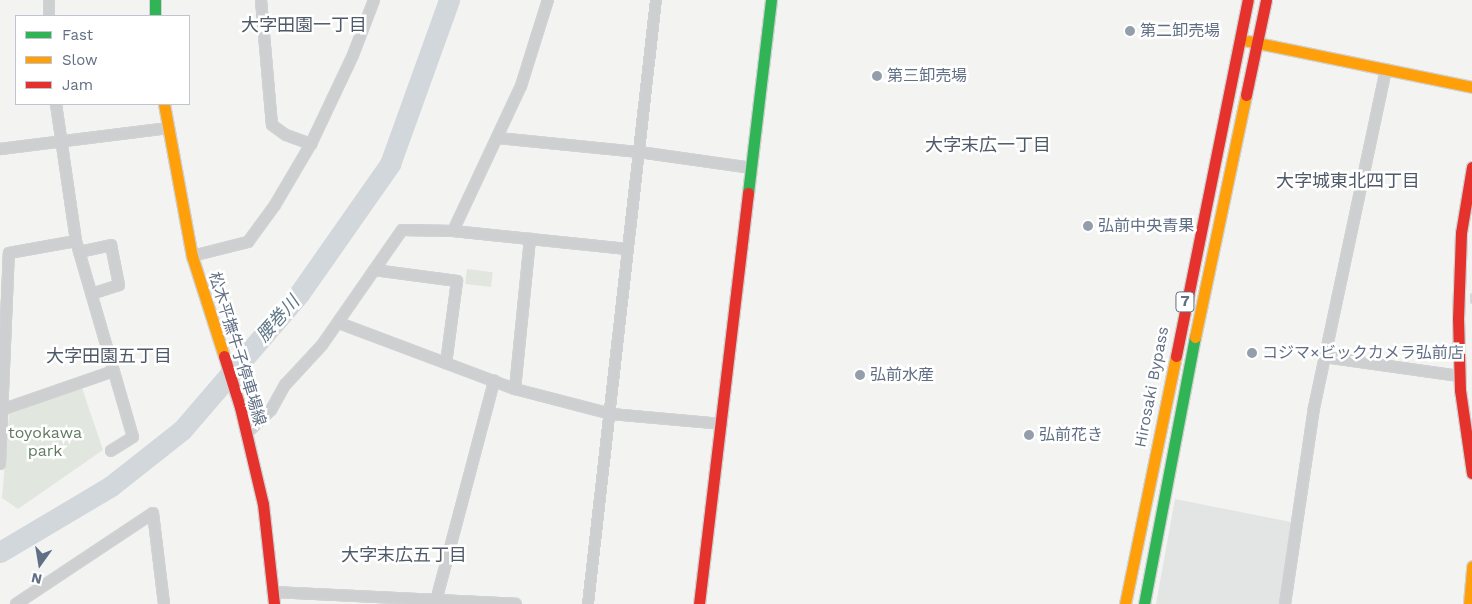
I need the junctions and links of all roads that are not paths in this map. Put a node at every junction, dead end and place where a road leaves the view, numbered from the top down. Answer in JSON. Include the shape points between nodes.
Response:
{"nodes":[{"id":1,"x":49,"y":0,"type":"edge"},
{"id":2,"x":155,"y":0,"type":"edge"},
{"id":3,"x":261,"y":0,"type":"edge"},
{"id":4,"x":374,"y":0,"type":"edge"},
{"id":5,"x":548,"y":0,"type":"edge"},
{"id":6,"x":656,"y":0,"type":"edge"},
{"id":7,"x":771,"y":0,"type":"edge"},
{"id":8,"x":1248,"y":0,"type":"edge"},
{"id":9,"x":1266,"y":0,"type":"edge"},
{"id":10,"x":49,"y":15,"type":"edge"},
{"id":11,"x":155,"y":15,"type":"edge"},
{"id":12,"x":1240,"y":39,"type":"junction"},
{"id":13,"x":1257,"y":42,"type":"junction"},
{"id":14,"x":1386,"y":70,"type":"junction"},
{"id":15,"x":1472,"y":87,"type":"edge"},
{"id":16,"x":56,"y":105,"type":"edge"},
{"id":17,"x":164,"y":105,"type":"edge"},
{"id":18,"x":168,"y":128,"type":"junction"},
{"id":19,"x":498,"y":138,"type":"junction"},
{"id":20,"x":59,"y":140,"type":"junction"},
{"id":21,"x":311,"y":144,"type":"junction"},
{"id":22,"x":0,"y":149,"type":"edge"},
{"id":23,"x":639,"y":152,"type":"junction"},
{"id":24,"x":1472,"y":167,"type":"edge"},
{"id":25,"x":752,"y":168,"type":"junction"},
{"id":26,"x":453,"y":231,"type":"junction"},
{"id":27,"x":530,"y":239,"type":"junction"},
{"id":28,"x":76,"y":241,"type":"junction"},
{"id":29,"x":627,"y":248,"type":"junction"},
{"id":30,"x":79,"y":252,"type":"junction"},
{"id":31,"x":192,"y":256,"type":"junction"},
{"id":32,"x":374,"y":270,"type":"junction"},
{"id":33,"x":92,"y":294,"type":"junction"},
{"id":34,"x":338,"y":323,"type":"junction"},
{"id":35,"x":1324,"y":357,"type":"junction"},
{"id":36,"x":446,"y":363,"type":"junction"},
{"id":37,"x":114,"y":371,"type":"junction"},
{"id":38,"x":1460,"y":376,"type":"junction"},
{"id":39,"x":494,"y":381,"type":"junction"},
{"id":40,"x":515,"y":389,"type":"junction"},
{"id":41,"x":4,"y":409,"type":"junction"},
{"id":42,"x":611,"y":414,"type":"junction"},
{"id":43,"x":722,"y":424,"type":"junction"},
{"id":44,"x":247,"y":433,"type":"junction"},
{"id":45,"x":111,"y":451,"type":"dead end"},
{"id":46,"x":0,"y":464,"type":"edge"},
{"id":47,"x":1472,"y":473,"type":"edge"},
{"id":48,"x":1472,"y":566,"type":"edge"},
{"id":49,"x":274,"y":598,"type":"edge"},
{"id":50,"x":436,"y":601,"type":"junction"},
{"id":51,"x":16,"y":604,"type":"edge"},
{"id":52,"x":164,"y":604,"type":"edge"},
{"id":53,"x":516,"y":604,"type":"edge"},
{"id":54,"x":588,"y":604,"type":"edge"},
{"id":55,"x":699,"y":604,"type":"edge"},
{"id":56,"x":1125,"y":604,"type":"edge"},
{"id":57,"x":1144,"y":604,"type":"edge"},
{"id":58,"x":1285,"y":604,"type":"edge"},
{"id":59,"x":1469,"y":604,"type":"edge"}],
"edges":[{"from":1,"to":10,"type":"street"},
{"from":2,"to":11,"type":"main road"},
{"from":3,"to":21,"type":"street","via":[[272,125],[286,135]]},
{"from":4,"to":21,"type":"street","via":[[353,55]]},
{"from":5,"to":19,"type":"street","via":[[538,39]]},
{"from":6,"to":23,"type":"street"},
{"from":7,"to":25,"type":"main road"},
{"from":8,"to":12,"type":"main road","name":"Hirosaki Bypass","number":"7"},
{"from":9,"to":13,"type":"main road","name":"Hirosaki Bypass","number":"7"},
{"from":12,"to":13,"type":"main road"},
{"from":12,"to":56,"type":"main road","name":"Hirosaki Bypass","number":"7"},
{"from":13,"to":14,"type":"main road"},
{"from":13,"to":57,"type":"main road","name":"Hirosaki Bypass","number":"7","via":[[1203,296]]},
{"from":14,"to":15,"type":"main road"},
{"from":14,"to":35,"type":"street"},
{"from":16,"to":20,"type":"street"},
{"from":17,"to":18,"type":"main road","name":"松木平撫牛子停車場線"},
{"from":18,"to":20,"type":"street"},
{"from":18,"to":31,"type":"main road","name":"松木平撫牛子停車場線"},
{"from":19,"to":23,"type":"street"},
{"from":19,"to":26,"type":"street"},
{"from":20,"to":22,"type":"street"},
{"from":20,"to":28,"type":"street"},
{"from":21,"to":31,"type":"street","via":[[248,242]]},
{"from":23,"to":25,"type":"street"},
{"from":23,"to":29,"type":"street"},
{"from":24,"to":38,"type":"main road","via":[[1458,267]]},
{"from":25,"to":43,"type":"main road"},
{"from":26,"to":27,"type":"street"},
{"from":26,"to":32,"type":"street","via":[[402,230]]},
{"from":27,"to":29,"type":"street"},
{"from":27,"to":40,"type":"street"},
{"from":28,"to":30,"type":"street"},
{"from":28,"to":41,"type":"street","via":[[9,253]]},
{"from":29,"to":42,"type":"street"},
{"from":30,"to":33,"type":"street"},
{"from":30,"to":33,"type":"street","via":[[111,245],[119,285]]},
{"from":31,"to":44,"type":"main road","name":"松木平撫牛子停車場線"},
{"from":32,"to":34,"type":"street"},
{"from":32,"to":36,"type":"street","via":[[457,281]]},
{"from":33,"to":37,"type":"street"},
{"from":34,"to":36,"type":"street"},
{"from":34,"to":44,"type":"street","via":[[285,385],[270,410]]},
{"from":35,"to":38,"type":"street"},
{"from":35,"to":58,"type":"street"},
{"from":36,"to":39,"type":"street"},
{"from":37,"to":41,"type":"street"},
{"from":37,"to":45,"type":"street","via":[[133,437]]},
{"from":38,"to":47,"type":"main road"},
{"from":39,"to":40,"type":"street"},
{"from":39,"to":50,"type":"street"},
{"from":40,"to":42,"type":"street"},
{"from":41,"to":46,"type":"street"},
{"from":42,"to":43,"type":"street"},
{"from":42,"to":54,"type":"street"},
{"from":43,"to":55,"type":"main road"},
{"from":44,"to":49,"type":"main road","name":"松木平撫牛子停車場線","via":[[263,504]]},
{"from":48,"to":59,"type":"main road"},
{"from":49,"to":50,"type":"street"},
{"from":50,"to":53,"type":"street"},
{"from":51,"to":52,"type":"street","via":[[153,513]]}]}
